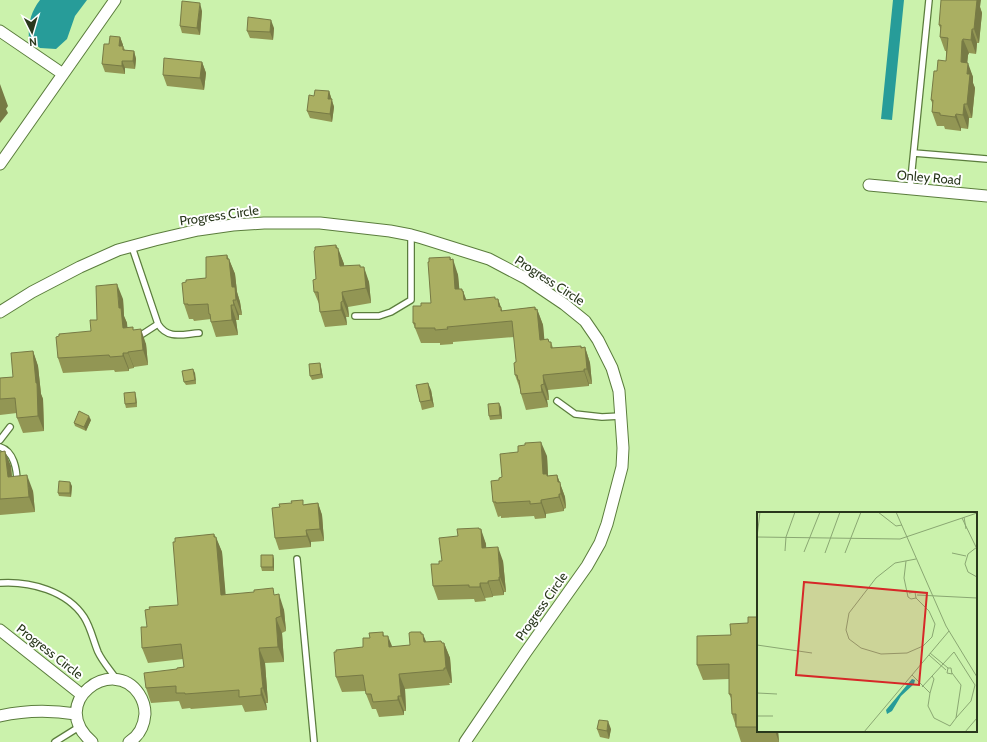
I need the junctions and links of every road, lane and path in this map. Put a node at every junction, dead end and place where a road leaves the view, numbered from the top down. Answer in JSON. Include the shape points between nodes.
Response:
{"nodes":[{"id":1,"x":115,"y":0,"type":"edge"},
{"id":2,"x":929,"y":0,"type":"edge"},
{"id":3,"x":0,"y":31,"type":"edge"},
{"id":4,"x":63,"y":74,"type":"junction"},
{"id":5,"x":914,"y":153,"type":"junction"},
{"id":6,"x":987,"y":159,"type":"edge"},
{"id":7,"x":0,"y":164,"type":"edge"},
{"id":8,"x":869,"y":185,"type":"dead end"},
{"id":9,"x":910,"y":189,"type":"junction"},
{"id":10,"x":987,"y":196,"type":"edge"},
{"id":11,"x":411,"y":235,"type":"junction"},
{"id":12,"x":132,"y":246,"type":"junction"},
{"id":13,"x":0,"y":312,"type":"edge"},
{"id":14,"x":355,"y":316,"type":"dead end"},
{"id":15,"x":158,"y":324,"type":"junction"},
{"id":16,"x":199,"y":332,"type":"dead end"},
{"id":17,"x":138,"y":337,"type":"edge"},
{"id":18,"x":557,"y":401,"type":"dead end"},
{"id":19,"x":621,"y":416,"type":"junction"},
{"id":20,"x":10,"y":427,"type":"dead end"},
{"id":21,"x":0,"y":440,"type":"edge"},
{"id":22,"x":0,"y":447,"type":"edge"},
{"id":23,"x":17,"y":487,"type":"edge"},
{"id":24,"x":298,"y":559,"type":"dead end"},
{"id":25,"x":0,"y":583,"type":"edge"},
{"id":26,"x":0,"y":630,"type":"edge"},
{"id":27,"x":117,"y":680,"type":"junction"},
{"id":28,"x":82,"y":695,"type":"junction"},
{"id":29,"x":76,"y":714,"type":"junction"},
{"id":30,"x":0,"y":716,"type":"edge"},
{"id":31,"x":79,"y":727,"type":"junction"},
{"id":32,"x":140,"y":731,"type":"junction"},
{"id":33,"x":55,"y":742,"type":"edge"},
{"id":34,"x":92,"y":742,"type":"edge"},
{"id":35,"x":129,"y":742,"type":"edge"},
{"id":36,"x":145,"y":742,"type":"edge"},
{"id":37,"x":314,"y":742,"type":"edge"},
{"id":38,"x":465,"y":742,"type":"edge"}],
"edges":[{"from":1,"to":4,"type":"street"},
{"from":2,"to":5,"type":"lane"},
{"from":3,"to":4,"type":"street"},
{"from":4,"to":7,"type":"street"},
{"from":5,"to":6,"type":"lane"},
{"from":5,"to":9,"type":"lane"},
{"from":8,"to":9,"type":"street","name":"Onley Road"},
{"from":9,"to":10,"type":"street","name":"Onley Road"},
{"from":11,"to":12,"type":"street","name":"Progress Circle","via":[[320,223],[264,223],[198,230]]},
{"from":11,"to":14,"type":"lane","via":[[413,303],[379,316]]},
{"from":11,"to":19,"type":"street","name":"Progress Circle","via":[[489,259],[527,279],[585,321],[612,368],[619,391]]},
{"from":12,"to":13,"type":"street","name":"Progress Circle","via":[[80,267]]},
{"from":12,"to":15,"type":"lane"},
{"from":15,"to":16,"type":"lane","via":[[162,331],[174,336]]},
{"from":15,"to":17,"type":"lane"},
{"from":18,"to":19,"type":"lane","via":[[575,414]]},
{"from":19,"to":38,"type":"street","name":"Progress Circle","via":[[622,467],[600,543],[587,566]]},
{"from":20,"to":21,"type":"lane"},
{"from":22,"to":23,"type":"lane","via":[[14,460]]},
{"from":24,"to":37,"type":"lane"},
{"from":25,"to":27,"type":"lane","via":[[22,584],[53,591],[69,602],[84,617],[92,632],[98,653]]},
{"from":26,"to":28,"type":"street","name":"Progress Circle"},
{"from":27,"to":28,"type":"street","name":"Progress Circle","via":[[97,682]]},
{"from":27,"to":32,"type":"street","via":[[128,683],[142,700],[145,710]]},
{"from":28,"to":29,"type":"street","name":"Progress Circle"},
{"from":29,"to":30,"type":"street","via":[[27,711]]},
{"from":29,"to":31,"type":"street"},
{"from":31,"to":33,"type":"lane"},
{"from":31,"to":34,"type":"street"},
{"from":32,"to":35,"type":"street"},
{"from":32,"to":36,"type":"street"}]}
